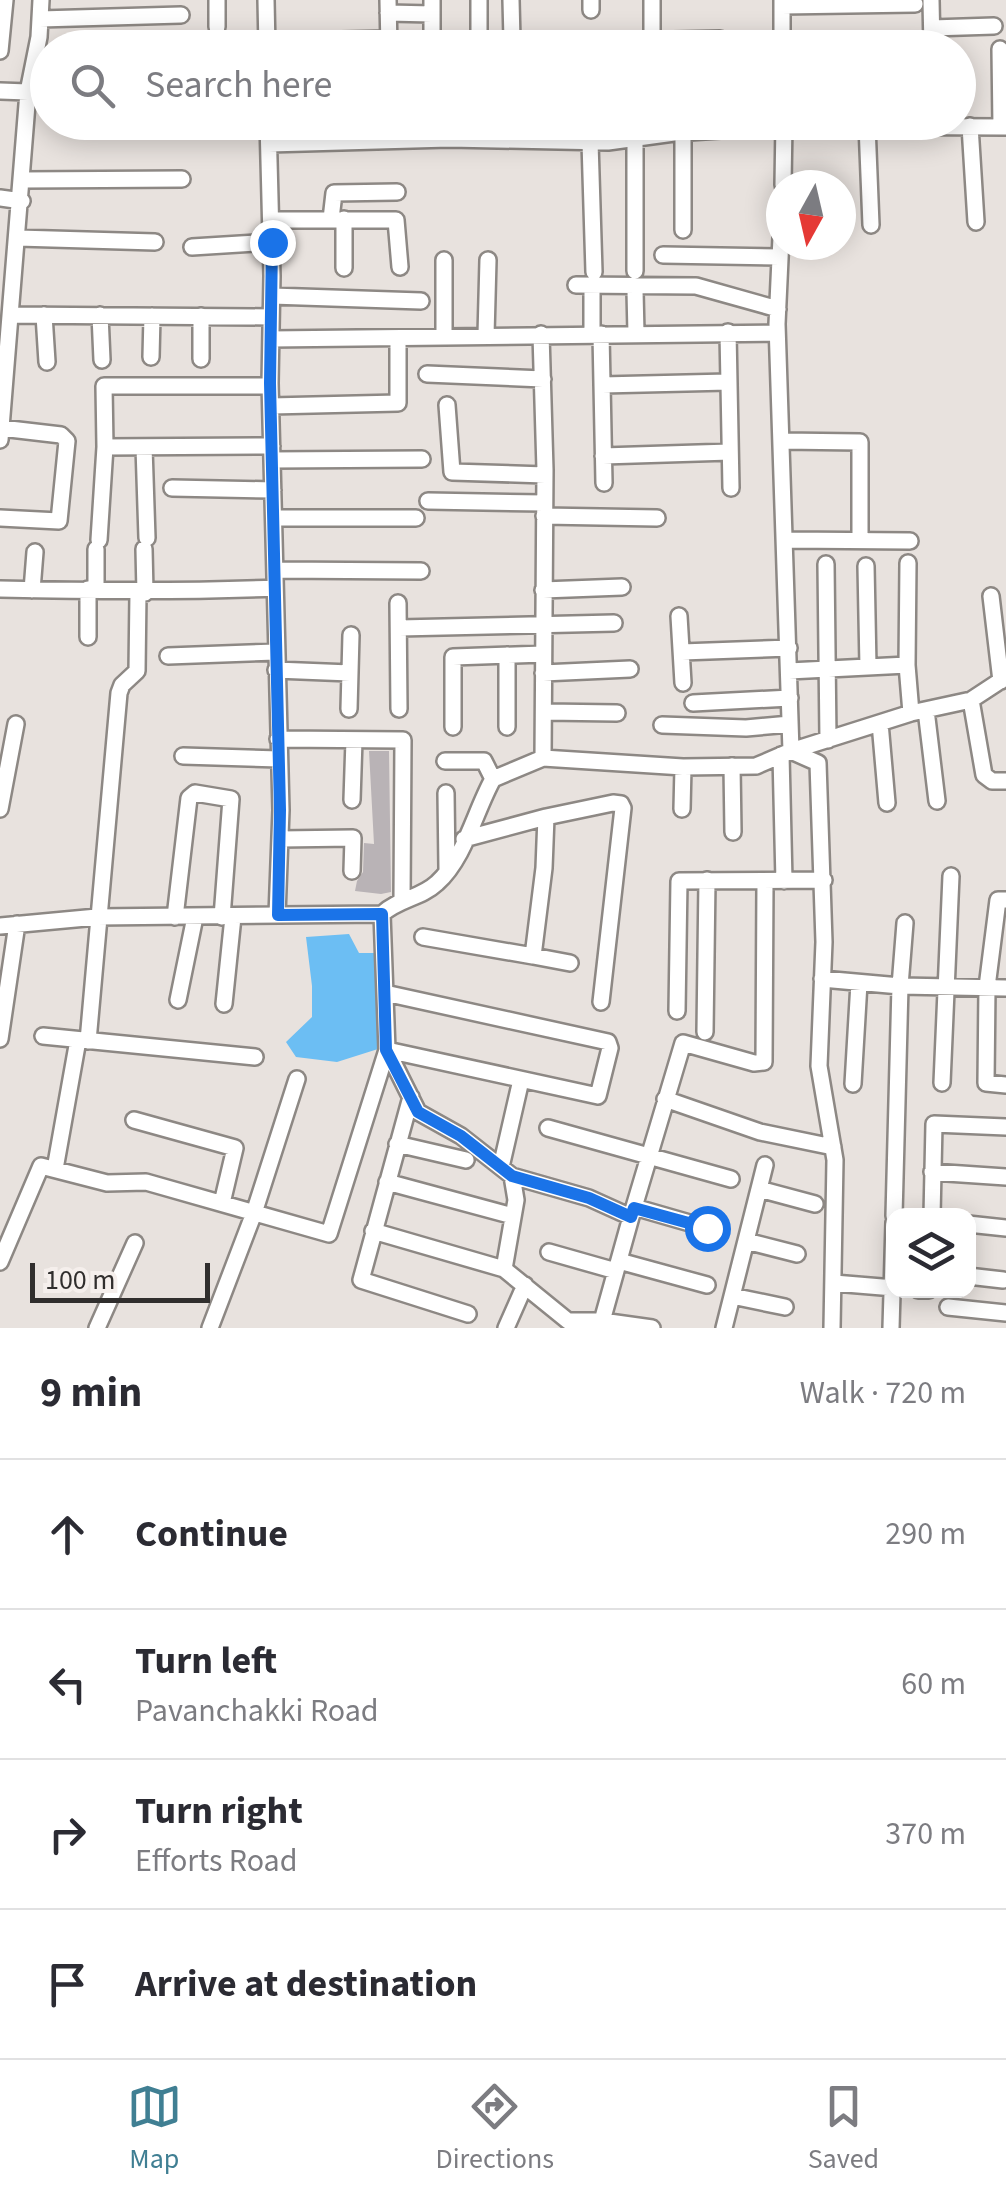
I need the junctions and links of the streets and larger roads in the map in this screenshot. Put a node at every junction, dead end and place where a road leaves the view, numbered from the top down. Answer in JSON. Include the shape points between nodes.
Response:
{"nodes":[{"id":1,"x":4,"y":0,"type":"edge"},
{"id":2,"x":41,"y":0,"type":"edge"},
{"id":3,"x":217,"y":0,"type":"edge"},
{"id":4,"x":266,"y":0,"type":"edge"},
{"id":5,"x":478,"y":0,"type":"edge"},
{"id":6,"x":511,"y":0,"type":"edge"},
{"id":7,"x":652,"y":0,"type":"edge"},
{"id":8,"x":923,"y":2,"type":"edge"},
{"id":9,"x":782,"y":3,"type":"edge"},
{"id":10,"x":388,"y":6,"type":"edge"},
{"id":11,"x":432,"y":7,"type":"edge"},
{"id":12,"x":181,"y":16,"type":"dead end"},
{"id":13,"x":40,"y":19,"type":"junction"},
{"id":14,"x":994,"y":26,"type":"dead end"},
{"id":15,"x":218,"y":28,"type":"dead end"},
{"id":16,"x":932,"y":28,"type":"joint"},
{"id":17,"x":41,"y":30,"type":"edge"},
{"id":18,"x":267,"y":30,"type":"edge"},
{"id":19,"x":479,"y":30,"type":"edge"},
{"id":20,"x":512,"y":30,"type":"edge"},
{"id":21,"x":652,"y":30,"type":"edge"},
{"id":22,"x":782,"y":30,"type":"edge"},
{"id":23,"x":1000,"y":49,"type":"dead end"},
{"id":24,"x":0,"y":52,"type":"edge"},
{"id":25,"x":30,"y":86,"type":"edge"},
{"id":26,"x":0,"y":91,"type":"edge"},
{"id":27,"x":28,"y":92,"type":"junction"},
{"id":28,"x":28,"y":116,"type":"joint"},
{"id":29,"x":976,"y":126,"type":"edge"},
{"id":30,"x":1004,"y":127,"type":"edge"},
{"id":31,"x":269,"y":140,"type":"edge"},
{"id":32,"x":306,"y":140,"type":"edge"},
{"id":33,"x":523,"y":140,"type":"edge"},
{"id":34,"x":612,"y":140,"type":"edge"},
{"id":35,"x":635,"y":140,"type":"edge"},
{"id":36,"x":684,"y":140,"type":"edge"},
{"id":37,"x":784,"y":140,"type":"edge"},
{"id":38,"x":868,"y":140,"type":"edge"},
{"id":39,"x":971,"y":140,"type":"edge"},
{"id":40,"x":528,"y":141,"type":"joint"},
{"id":41,"x":573,"y":142,"type":"joint"},
{"id":42,"x":590,"y":142,"type":"junction"},
{"id":43,"x":269,"y":144,"type":"junction"},
{"id":44,"x":784,"y":170,"type":"edge"},
{"id":45,"x":182,"y":179,"type":"dead end"},
{"id":46,"x":23,"y":180,"type":"junction"},
{"id":47,"x":397,"y":192,"type":"dead end"},
{"id":48,"x":0,"y":198,"type":"edge"},
{"id":49,"x":22,"y":200,"type":"junction"},
{"id":50,"x":337,"y":219,"type":"junction"},
{"id":51,"x":271,"y":220,"type":"junction"},
{"id":52,"x":976,"y":222,"type":"dead end"},
{"id":53,"x":871,"y":225,"type":"dead end"},
{"id":54,"x":683,"y":230,"type":"dead end"},
{"id":55,"x":18,"y":238,"type":"junction"},
{"id":56,"x":154,"y":242,"type":"dead end"},
{"id":57,"x":272,"y":242,"type":"junction"},
{"id":58,"x":192,"y":246,"type":"dead end"},
{"id":59,"x":663,"y":255,"type":"dead end"},
{"id":60,"x":766,"y":257,"type":"edge"},
{"id":61,"x":444,"y":260,"type":"dead end"},
{"id":62,"x":488,"y":260,"type":"dead end"},
{"id":63,"x":780,"y":260,"type":"edge"},
{"id":64,"x":400,"y":267,"type":"dead end"},
{"id":65,"x":344,"y":268,"type":"dead end"},
{"id":66,"x":635,"y":271,"type":"dead end"},
{"id":67,"x":594,"y":272,"type":"dead end"},
{"id":68,"x":635,"y":291,"type":"dead end"},
{"id":69,"x":272,"y":296,"type":"junction"},
{"id":70,"x":421,"y":301,"type":"dead end"},
{"id":71,"x":778,"y":308,"type":"junction"},
{"id":72,"x":44,"y":314,"type":"junction"},
{"id":73,"x":100,"y":315,"type":"junction"},
{"id":74,"x":12,"y":316,"type":"junction"},
{"id":75,"x":152,"y":316,"type":"junction"},
{"id":76,"x":202,"y":316,"type":"junction"},
{"id":77,"x":271,"y":317,"type":"junction"},
{"id":78,"x":728,"y":332,"type":"junction"},
{"id":79,"x":777,"y":332,"type":"junction"},
{"id":80,"x":541,"y":334,"type":"junction"},
{"id":81,"x":596,"y":334,"type":"junction"},
{"id":82,"x":636,"y":334,"type":"junction"},
{"id":83,"x":486,"y":336,"type":"junction"},
{"id":84,"x":444,"y":337,"type":"junction"},
{"id":85,"x":398,"y":338,"type":"junction"},
{"id":86,"x":271,"y":339,"type":"junction"},
{"id":87,"x":3,"y":357,"type":"edge"},
{"id":88,"x":151,"y":357,"type":"dead end"},
{"id":89,"x":200,"y":359,"type":"dead end"},
{"id":90,"x":102,"y":360,"type":"dead end"},
{"id":91,"x":47,"y":362,"type":"dead end"},
{"id":92,"x":427,"y":374,"type":"dead end"},
{"id":93,"x":543,"y":379,"type":"junction"},
{"id":94,"x":728,"y":382,"type":"junction"},
{"id":95,"x":602,"y":385,"type":"junction"},
{"id":96,"x":270,"y":386,"type":"junction"},
{"id":97,"x":447,"y":405,"type":"dead end"},
{"id":98,"x":270,"y":406,"type":"junction"},
{"id":99,"x":1,"y":428,"type":"edge"},
{"id":100,"x":0,"y":440,"type":"edge"},
{"id":101,"x":782,"y":441,"type":"junction"},
{"id":102,"x":105,"y":447,"type":"junction"},
{"id":103,"x":144,"y":447,"type":"junction"},
{"id":104,"x":730,"y":452,"type":"junction"},
{"id":105,"x":272,"y":453,"type":"junction"},
{"id":106,"x":604,"y":456,"type":"junction"},
{"id":107,"x":422,"y":459,"type":"dead end"},
{"id":108,"x":545,"y":476,"type":"junction"},
{"id":109,"x":604,"y":482,"type":"dead end"},
{"id":110,"x":172,"y":488,"type":"dead end"},
{"id":111,"x":731,"y":488,"type":"dead end"},
{"id":112,"x":273,"y":490,"type":"junction"},
{"id":113,"x":428,"y":502,"type":"dead end"},
{"id":114,"x":544,"y":510,"type":"junction"},
{"id":115,"x":0,"y":518,"type":"edge"},
{"id":116,"x":274,"y":518,"type":"junction"},
{"id":117,"x":416,"y":518,"type":"dead end"},
{"id":118,"x":656,"y":518,"type":"dead end"},
{"id":119,"x":786,"y":540,"type":"junction"},
{"id":120,"x":860,"y":541,"type":"junction"},
{"id":121,"x":910,"y":541,"type":"dead end"},
{"id":122,"x":35,"y":552,"type":"dead end"},
{"id":123,"x":908,"y":563,"type":"dead end"},
{"id":124,"x":826,"y":564,"type":"dead end"},
{"id":125,"x":866,"y":566,"type":"dead end"},
{"id":126,"x":274,"y":570,"type":"junction"},
{"id":127,"x":421,"y":570,"type":"dead end"},
{"id":128,"x":275,"y":588,"type":"junction"},
{"id":129,"x":622,"y":588,"type":"dead end"},
{"id":130,"x":0,"y":589,"type":"edge"},
{"id":131,"x":92,"y":589,"type":"junction"},
{"id":132,"x":32,"y":590,"type":"junction"},
{"id":133,"x":542,"y":590,"type":"junction"},
{"id":134,"x":141,"y":593,"type":"junction"},
{"id":135,"x":991,"y":596,"type":"dead end"},
{"id":136,"x":398,"y":603,"type":"dead end"},
{"id":137,"x":679,"y":616,"type":"dead end"},
{"id":138,"x":543,"y":622,"type":"junction"},
{"id":139,"x":614,"y":623,"type":"dead end"},
{"id":140,"x":399,"y":628,"type":"junction"},
{"id":141,"x":351,"y":635,"type":"dead end"},
{"id":142,"x":88,"y":637,"type":"dead end"},
{"id":143,"x":789,"y":648,"type":"junction"},
{"id":144,"x":276,"y":652,"type":"junction"},
{"id":145,"x":682,"y":652,"type":"junction"},
{"id":146,"x":543,"y":654,"type":"junction"},
{"id":147,"x":507,"y":655,"type":"junction"},
{"id":148,"x":168,"y":656,"type":"dead end"},
{"id":149,"x":907,"y":665,"type":"junction"},
{"id":150,"x":868,"y":667,"type":"junction"},
{"id":151,"x":630,"y":669,"type":"dead end"},
{"id":152,"x":826,"y":669,"type":"junction"},
{"id":153,"x":276,"y":670,"type":"junction"},
{"id":154,"x":789,"y":671,"type":"junction"},
{"id":155,"x":350,"y":673,"type":"junction"},
{"id":156,"x":544,"y":673,"type":"junction"},
{"id":157,"x":1003,"y":679,"type":"edge"},
{"id":158,"x":683,"y":683,"type":"dead end"},
{"id":159,"x":790,"y":698,"type":"junction"},
{"id":160,"x":972,"y":700,"type":"junction"},
{"id":161,"x":694,"y":703,"type":"dead end"},
{"id":162,"x":348,"y":709,"type":"dead end"},
{"id":163,"x":399,"y":709,"type":"dead end"},
{"id":164,"x":545,"y":712,"type":"junction"},
{"id":165,"x":919,"y":712,"type":"junction"},
{"id":166,"x":618,"y":713,"type":"dead end"},
{"id":167,"x":16,"y":724,"type":"dead end"},
{"id":168,"x":790,"y":724,"type":"junction"},
{"id":169,"x":880,"y":724,"type":"junction"},
{"id":170,"x":662,"y":725,"type":"dead end"},
{"id":171,"x":453,"y":727,"type":"dead end"},
{"id":172,"x":507,"y":727,"type":"dead end"},
{"id":173,"x":278,"y":739,"type":"junction"},
{"id":174,"x":354,"y":740,"type":"junction"},
{"id":175,"x":828,"y":740,"type":"junction"},
{"id":176,"x":786,"y":753,"type":"junction"},
{"id":177,"x":183,"y":756,"type":"dead end"},
{"id":178,"x":278,"y":758,"type":"junction"},
{"id":179,"x":543,"y":758,"type":"junction"},
{"id":180,"x":446,"y":760,"type":"dead end"},
{"id":181,"x":732,"y":766,"type":"junction"},
{"id":182,"x":683,"y":767,"type":"junction"},
{"id":183,"x":493,"y":779,"type":"junction"},
{"id":184,"x":1006,"y":781,"type":"edge"},
{"id":185,"x":446,"y":793,"type":"dead end"},
{"id":186,"x":352,"y":800,"type":"dead end"},
{"id":187,"x":936,"y":801,"type":"dead end"},
{"id":188,"x":887,"y":804,"type":"dead end"},
{"id":189,"x":682,"y":809,"type":"dead end"},
{"id":190,"x":0,"y":810,"type":"edge"},
{"id":191,"x":546,"y":818,"type":"junction"},
{"id":192,"x":732,"y":832,"type":"dead end"},
{"id":193,"x":280,"y":839,"type":"junction"},
{"id":194,"x":464,"y":839,"type":"junction"},
{"id":195,"x":352,"y":871,"type":"dead end"},
{"id":196,"x":448,"y":873,"type":"junction"},
{"id":197,"x":951,"y":876,"type":"dead end"},
{"id":198,"x":707,"y":880,"type":"junction"},
{"id":199,"x":824,"y":880,"type":"junction"},
{"id":200,"x":784,"y":881,"type":"junction"},
{"id":201,"x":765,"y":882,"type":"junction"},
{"id":202,"x":1006,"y":900,"type":"edge"},
{"id":203,"x":402,"y":902,"type":"junction"},
{"id":204,"x":382,"y":914,"type":"junction"},
{"id":205,"x":278,"y":915,"type":"junction"},
{"id":206,"x":97,"y":916,"type":"junction"},
{"id":207,"x":175,"y":916,"type":"junction"},
{"id":208,"x":228,"y":916,"type":"junction"},
{"id":209,"x":195,"y":917,"type":"junction"},
{"id":210,"x":905,"y":923,"type":"dead end"},
{"id":211,"x":18,"y":924,"type":"junction"},
{"id":212,"x":0,"y":926,"type":"edge"},
{"id":213,"x":423,"y":936,"type":"dead end"},
{"id":214,"x":532,"y":956,"type":"junction"},
{"id":215,"x":570,"y":962,"type":"dead end"},
{"id":216,"x":822,"y":980,"type":"junction"},
{"id":217,"x":858,"y":982,"type":"junction"},
{"id":218,"x":900,"y":986,"type":"junction"},
{"id":219,"x":946,"y":986,"type":"junction"},
{"id":220,"x":987,"y":987,"type":"junction"},
{"id":221,"x":1006,"y":988,"type":"edge"},
{"id":222,"x":386,"y":993,"type":"junction"},
{"id":223,"x":178,"y":1000,"type":"dead end"},
{"id":224,"x":602,"y":1002,"type":"dead end"},
{"id":225,"x":224,"y":1004,"type":"dead end"},
{"id":226,"x":677,"y":1011,"type":"dead end"},
{"id":227,"x":706,"y":1032,"type":"dead end"},
{"id":228,"x":43,"y":1036,"type":"dead end"},
{"id":229,"x":0,"y":1039,"type":"edge"},
{"id":230,"x":83,"y":1040,"type":"junction"},
{"id":231,"x":386,"y":1050,"type":"junction"},
{"id":232,"x":255,"y":1058,"type":"dead end"},
{"id":233,"x":297,"y":1079,"type":"dead end"},
{"id":234,"x":522,"y":1080,"type":"junction"},
{"id":235,"x":942,"y":1083,"type":"dead end"},
{"id":236,"x":853,"y":1084,"type":"dead end"},
{"id":237,"x":1006,"y":1085,"type":"edge"},
{"id":238,"x":410,"y":1097,"type":"junction"},
{"id":239,"x":665,"y":1100,"type":"junction"},
{"id":240,"x":134,"y":1120,"type":"dead end"},
{"id":241,"x":1006,"y":1127,"type":"edge"},
{"id":242,"x":548,"y":1128,"type":"dead end"},
{"id":243,"x":397,"y":1144,"type":"junction"},
{"id":244,"x":833,"y":1147,"type":"junction"},
{"id":245,"x":649,"y":1154,"type":"junction"},
{"id":246,"x":466,"y":1160,"type":"dead end"},
{"id":247,"x":765,"y":1165,"type":"dead end"},
{"id":248,"x":56,"y":1170,"type":"junction"},
{"id":249,"x":507,"y":1172,"type":"junction"},
{"id":250,"x":932,"y":1172,"type":"junction"},
{"id":251,"x":1006,"y":1177,"type":"edge"},
{"id":252,"x":731,"y":1180,"type":"dead end"},
{"id":253,"x":387,"y":1182,"type":"junction"},
{"id":254,"x":759,"y":1189,"type":"junction"},
{"id":255,"x":222,"y":1204,"type":"junction"},
{"id":256,"x":815,"y":1204,"type":"dead end"},
{"id":257,"x":894,"y":1208,"type":"edge"},
{"id":258,"x":932,"y":1208,"type":"edge"},
{"id":259,"x":632,"y":1212,"type":"junction"},
{"id":260,"x":254,"y":1213,"type":"junction"},
{"id":261,"x":513,"y":1216,"type":"junction"},
{"id":262,"x":976,"y":1225,"type":"edge"},
{"id":263,"x":707,"y":1228,"type":"dead end"},
{"id":264,"x":1006,"y":1228,"type":"edge"},
{"id":265,"x":373,"y":1231,"type":"junction"},
{"id":266,"x":746,"y":1241,"type":"junction"},
{"id":267,"x":135,"y":1243,"type":"dead end"},
{"id":268,"x":548,"y":1252,"type":"dead end"},
{"id":269,"x":797,"y":1254,"type":"dead end"},
{"id":270,"x":0,"y":1262,"type":"edge"},
{"id":271,"x":618,"y":1266,"type":"junction"},
{"id":272,"x":504,"y":1270,"type":"junction"},
{"id":273,"x":976,"y":1277,"type":"edge"},
{"id":274,"x":1003,"y":1280,"type":"dead end"},
{"id":275,"x":834,"y":1284,"type":"junction"},
{"id":276,"x":525,"y":1285,"type":"junction"},
{"id":277,"x":706,"y":1285,"type":"dead end"},
{"id":278,"x":886,"y":1288,"type":"edge"},
{"id":279,"x":732,"y":1296,"type":"junction"},
{"id":280,"x":892,"y":1298,"type":"edge"},
{"id":281,"x":786,"y":1307,"type":"dead end"},
{"id":282,"x":948,"y":1308,"type":"dead end"},
{"id":283,"x":977,"y":1310,"type":"junction"},
{"id":284,"x":1006,"y":1312,"type":"edge"},
{"id":285,"x":468,"y":1314,"type":"dead end"},
{"id":286,"x":612,"y":1324,"type":"edge"},
{"id":287,"x":567,"y":1325,"type":"edge"},
{"id":288,"x":97,"y":1328,"type":"edge"},
{"id":289,"x":210,"y":1328,"type":"edge"},
{"id":290,"x":506,"y":1328,"type":"edge"},
{"id":291,"x":652,"y":1328,"type":"edge"},
{"id":292,"x":724,"y":1328,"type":"edge"},
{"id":293,"x":832,"y":1328,"type":"edge"},
{"id":294,"x":891,"y":1328,"type":"edge"},
{"id":295,"x":974,"y":1328,"type":"edge"}],
"edges":[{"from":1,"to":24,"type":"street"},
{"from":2,"to":13,"type":"street"},
{"from":3,"to":15,"type":"street"},
{"from":4,"to":18,"type":"street"},
{"from":5,"to":19,"type":"street"},
{"from":6,"to":20,"type":"street"},
{"from":7,"to":21,"type":"street"},
{"from":8,"to":9,"type":"street"},
{"from":8,"to":16,"type":"street"},
{"from":9,"to":22,"type":"street"},
{"from":10,"to":11,"type":"street"},
{"from":12,"to":13,"type":"street"},
{"from":13,"to":17,"type":"street"},
{"from":14,"to":16,"type":"street"},
{"from":23,"to":30,"type":"street"},
{"from":25,"to":27,"type":"street"},
{"from":26,"to":27,"type":"street"},
{"from":27,"to":28,"type":"street"},
{"from":28,"to":46,"type":"street"},
{"from":29,"to":30,"type":"street"},
{"from":31,"to":43,"type":"street"},
{"from":32,"to":43,"type":"street"},
{"from":33,"to":40,"type":"street"},
{"from":34,"to":42,"type":"street"},
{"from":35,"to":66,"type":"street"},
{"from":36,"to":54,"type":"street"},
{"from":37,"to":44,"type":"street"},
{"from":38,"to":53,"type":"street"},
{"from":39,"to":52,"type":"street"},
{"from":40,"to":41,"type":"street"},
{"from":41,"to":42,"type":"street"},
{"from":42,"to":67,"type":"street"},
{"from":43,"to":51,"type":"street"},
{"from":45,"to":46,"type":"street"},
{"from":46,"to":49,"type":"street"},
{"from":47,"to":50,"type":"street","via":[[334,193]]},
{"from":48,"to":49,"type":"street"},
{"from":49,"to":55,"type":"street"},
{"from":50,"to":51,"type":"street"},
{"from":50,"to":64,"type":"street","via":[[396,220]]},
{"from":50,"to":65,"type":"street"},
{"from":51,"to":57,"type":"street"},
{"from":55,"to":56,"type":"street"},
{"from":55,"to":74,"type":"street"},
{"from":57,"to":58,"type":"street"},
{"from":57,"to":69,"type":"street"},
{"from":59,"to":60,"type":"street"},
{"from":61,"to":84,"type":"street"},
{"from":62,"to":83,"type":"street"},
{"from":63,"to":71,"type":"street"},
{"from":68,"to":82,"type":"street"},
{"from":69,"to":70,"type":"street"},
{"from":69,"to":77,"type":"street"},
{"from":71,"to":79,"type":"street"},
{"from":71,"to":81,"type":"street","via":[[696,286],[584,288]]},
{"from":72,"to":73,"type":"street"},
{"from":72,"to":74,"type":"street"},
{"from":72,"to":91,"type":"street"},
{"from":73,"to":75,"type":"street"},
{"from":73,"to":90,"type":"street"},
{"from":74,"to":87,"type":"street"},
{"from":75,"to":76,"type":"street"},
{"from":75,"to":88,"type":"street"},
{"from":76,"to":77,"type":"street"},
{"from":76,"to":89,"type":"street"},
{"from":77,"to":86,"type":"street"},
{"from":78,"to":79,"type":"street"},
{"from":78,"to":82,"type":"street"},
{"from":78,"to":94,"type":"street"},
{"from":79,"to":101,"type":"street"},
{"from":80,"to":81,"type":"street"},
{"from":80,"to":83,"type":"street"},
{"from":80,"to":93,"type":"street"},
{"from":81,"to":82,"type":"street"},
{"from":81,"to":95,"type":"street"},
{"from":83,"to":84,"type":"street"},
{"from":84,"to":85,"type":"street"},
{"from":85,"to":86,"type":"street"},
{"from":85,"to":98,"type":"street","via":[[398,403]]},
{"from":86,"to":96,"type":"street"},
{"from":87,"to":99,"type":"street"},
{"from":92,"to":93,"type":"street"},
{"from":93,"to":108,"type":"street"},
{"from":94,"to":95,"type":"street"},
{"from":94,"to":104,"type":"street"},
{"from":95,"to":106,"type":"street"},
{"from":96,"to":98,"type":"street"},
{"from":96,"to":102,"type":"street","via":[[104,386]]},
{"from":97,"to":108,"type":"street","via":[[452,472]]},
{"from":98,"to":105,"type":"street"},
{"from":99,"to":100,"type":"street"},
{"from":99,"to":115,"type":"street","via":[[67,442],[59,521]]},
{"from":101,"to":119,"type":"street"},
{"from":101,"to":120,"type":"street","via":[[860,442]]},
{"from":102,"to":103,"type":"street"},
{"from":102,"to":131,"type":"street"},
{"from":103,"to":105,"type":"street"},
{"from":103,"to":134,"type":"street"},
{"from":104,"to":106,"type":"street"},
{"from":104,"to":111,"type":"street"},
{"from":105,"to":107,"type":"street"},
{"from":105,"to":112,"type":"street"},
{"from":106,"to":109,"type":"street"},
{"from":108,"to":114,"type":"street"},
{"from":110,"to":112,"type":"street"},
{"from":112,"to":116,"type":"street"},
{"from":113,"to":114,"type":"street"},
{"from":114,"to":118,"type":"street"},
{"from":114,"to":133,"type":"street"},
{"from":116,"to":117,"type":"street"},
{"from":116,"to":126,"type":"street"},
{"from":119,"to":120,"type":"street"},
{"from":119,"to":143,"type":"street"},
{"from":120,"to":121,"type":"street"},
{"from":122,"to":132,"type":"street"},
{"from":123,"to":149,"type":"street"},
{"from":124,"to":152,"type":"street"},
{"from":125,"to":150,"type":"street"},
{"from":126,"to":127,"type":"street"},
{"from":126,"to":128,"type":"street"},
{"from":128,"to":134,"type":"street"},
{"from":128,"to":144,"type":"street"},
{"from":129,"to":133,"type":"street"},
{"from":130,"to":132,"type":"street"},
{"from":131,"to":132,"type":"street"},
{"from":131,"to":134,"type":"street"},
{"from":131,"to":142,"type":"street"},
{"from":133,"to":138,"type":"street"},
{"from":134,"to":206,"type":"street","via":[[137,671],[120,688]]},
{"from":135,"to":157,"type":"street"},
{"from":136,"to":140,"type":"street"},
{"from":137,"to":145,"type":"street"},
{"from":138,"to":139,"type":"street"},
{"from":138,"to":140,"type":"street"},
{"from":138,"to":146,"type":"street"},
{"from":140,"to":163,"type":"street"},
{"from":141,"to":155,"type":"street"},
{"from":143,"to":145,"type":"street"},
{"from":143,"to":154,"type":"street"},
{"from":144,"to":148,"type":"street"},
{"from":144,"to":153,"type":"street"},
{"from":145,"to":158,"type":"street"},
{"from":146,"to":147,"type":"street"},
{"from":146,"to":156,"type":"street"},
{"from":147,"to":171,"type":"street","via":[[453,657]]},
{"from":147,"to":172,"type":"street"},
{"from":149,"to":150,"type":"street"},
{"from":149,"to":165,"type":"street"},
{"from":150,"to":152,"type":"street"},
{"from":151,"to":156,"type":"street"},
{"from":152,"to":154,"type":"street"},
{"from":152,"to":175,"type":"street"},
{"from":153,"to":155,"type":"street"},
{"from":153,"to":173,"type":"street"},
{"from":154,"to":159,"type":"street"},
{"from":155,"to":162,"type":"street"},
{"from":156,"to":164,"type":"street"},
{"from":157,"to":160,"type":"street"},
{"from":159,"to":161,"type":"street"},
{"from":159,"to":168,"type":"street"},
{"from":160,"to":165,"type":"street"},
{"from":160,"to":184,"type":"street","via":[[984,775]]},
{"from":164,"to":166,"type":"street"},
{"from":164,"to":179,"type":"street"},
{"from":165,"to":169,"type":"street"},
{"from":165,"to":187,"type":"street"},
{"from":167,"to":190,"type":"street"},
{"from":168,"to":170,"type":"street"},
{"from":168,"to":176,"type":"street"},
{"from":169,"to":175,"type":"street"},
{"from":169,"to":188,"type":"street"},
{"from":173,"to":174,"type":"street"},
{"from":173,"to":178,"type":"street"},
{"from":174,"to":186,"type":"street"},
{"from":174,"to":203,"type":"street","via":[[403,740]]},
{"from":175,"to":176,"type":"street"},
{"from":176,"to":181,"type":"street","via":[[756,766]]},
{"from":176,"to":199,"type":"street","via":[[818,763]]},
{"from":176,"to":200,"type":"street"},
{"from":177,"to":178,"type":"street"},
{"from":178,"to":193,"type":"street"},
{"from":179,"to":182,"type":"street"},
{"from":179,"to":183,"type":"street"},
{"from":180,"to":183,"type":"street","via":[[484,761]]},
{"from":181,"to":182,"type":"street"},
{"from":181,"to":192,"type":"street"},
{"from":182,"to":189,"type":"street"},
{"from":183,"to":194,"type":"street"},
{"from":185,"to":196,"type":"street"},
{"from":191,"to":194,"type":"street"},
{"from":191,"to":214,"type":"street"},
{"from":191,"to":224,"type":"street","via":[[613,803],[624,808]]},
{"from":193,"to":195,"type":"street","via":[[353,838]]},
{"from":193,"to":205,"type":"street"},
{"from":194,"to":196,"type":"street"},
{"from":196,"to":203,"type":"street"},
{"from":197,"to":219,"type":"street"},
{"from":198,"to":201,"type":"street"},
{"from":198,"to":226,"type":"street","via":[[678,885]]},
{"from":198,"to":227,"type":"street"},
{"from":199,"to":200,"type":"street"},
{"from":199,"to":216,"type":"street"},
{"from":200,"to":201,"type":"street"},
{"from":201,"to":239,"type":"street","via":[[764,1062],[683,1043]]},
{"from":202,"to":220,"type":"street","via":[[998,900]]},
{"from":203,"to":204,"type":"street"},
{"from":204,"to":205,"type":"street"},
{"from":204,"to":222,"type":"street"},
{"from":205,"to":208,"type":"street"},
{"from":206,"to":207,"type":"street"},
{"from":206,"to":211,"type":"street"},
{"from":206,"to":230,"type":"street"},
{"from":207,"to":208,"type":"street","via":[[189,798],[195,793],[232,803]]},
{"from":207,"to":209,"type":"street"},
{"from":208,"to":209,"type":"street"},
{"from":208,"to":225,"type":"street"},
{"from":209,"to":223,"type":"street"},
{"from":210,"to":218,"type":"street"},
{"from":211,"to":212,"type":"street"},
{"from":211,"to":229,"type":"street"},
{"from":213,"to":214,"type":"street"},
{"from":214,"to":215,"type":"street"},
{"from":216,"to":217,"type":"street"},
{"from":216,"to":244,"type":"street","via":[[819,1066]]},
{"from":217,"to":218,"type":"street"},
{"from":217,"to":236,"type":"street"},
{"from":218,"to":219,"type":"street"},
{"from":218,"to":257,"type":"street"},
{"from":219,"to":220,"type":"street"},
{"from":219,"to":235,"type":"street"},
{"from":220,"to":221,"type":"street"},
{"from":220,"to":237,"type":"street","via":[[986,1083]]},
{"from":222,"to":231,"type":"street"},
{"from":222,"to":234,"type":"street","via":[[610,1044],[598,1096]]},
{"from":228,"to":230,"type":"street"},
{"from":230,"to":232,"type":"street"},
{"from":230,"to":248,"type":"street"},
{"from":231,"to":234,"type":"street"},
{"from":231,"to":238,"type":"street"},
{"from":231,"to":260,"type":"street","via":[[328,1234]]},
{"from":233,"to":260,"type":"street"},
{"from":234,"to":249,"type":"street"},
{"from":238,"to":243,"type":"street"},
{"from":238,"to":249,"type":"street","via":[[418,1112]]},
{"from":239,"to":244,"type":"street","via":[[760,1132]]},
{"from":239,"to":245,"type":"street"},
{"from":240,"to":255,"type":"street","via":[[234,1146]]},
{"from":241,"to":250,"type":"street","via":[[934,1124]]},
{"from":242,"to":245,"type":"street"},
{"from":243,"to":246,"type":"street"},
{"from":243,"to":253,"type":"street"},
{"from":244,"to":275,"type":"street"},
{"from":245,"to":252,"type":"street"},
{"from":245,"to":259,"type":"street"},
{"from":247,"to":254,"type":"street"},
{"from":248,"to":255,"type":"street","via":[[107,1183],[146,1182]]},
{"from":248,"to":270,"type":"street","via":[[41,1166]]},
{"from":249,"to":259,"type":"street"},
{"from":249,"to":261,"type":"street","via":[[516,1200]]},
{"from":250,"to":251,"type":"street"},
{"from":250,"to":258,"type":"street"},
{"from":253,"to":261,"type":"street"},
{"from":253,"to":265,"type":"street"},
{"from":254,"to":256,"type":"street"},
{"from":254,"to":266,"type":"street"},
{"from":255,"to":260,"type":"street"},
{"from":259,"to":263,"type":"street"},
{"from":259,"to":271,"type":"street"},
{"from":260,"to":289,"type":"street"},
{"from":261,"to":272,"type":"street"},
{"from":262,"to":264,"type":"street"},
{"from":265,"to":272,"type":"street"},
{"from":265,"to":285,"type":"street","via":[[362,1282]]},
{"from":266,"to":269,"type":"street"},
{"from":266,"to":279,"type":"street"},
{"from":267,"to":288,"type":"street"},
{"from":268,"to":271,"type":"street"},
{"from":271,"to":277,"type":"street"},
{"from":271,"to":286,"type":"street"},
{"from":272,"to":276,"type":"street"},
{"from":273,"to":274,"type":"street"},
{"from":275,"to":278,"type":"street"},
{"from":275,"to":293,"type":"street"},
{"from":276,"to":287,"type":"street"},
{"from":276,"to":290,"type":"street"},
{"from":279,"to":281,"type":"street"},
{"from":279,"to":292,"type":"street"},
{"from":280,"to":294,"type":"street"},
{"from":282,"to":283,"type":"street"},
{"from":283,"to":284,"type":"street"},
{"from":283,"to":295,"type":"street"},
{"from":286,"to":287,"type":"street"},
{"from":286,"to":291,"type":"street"}]}
